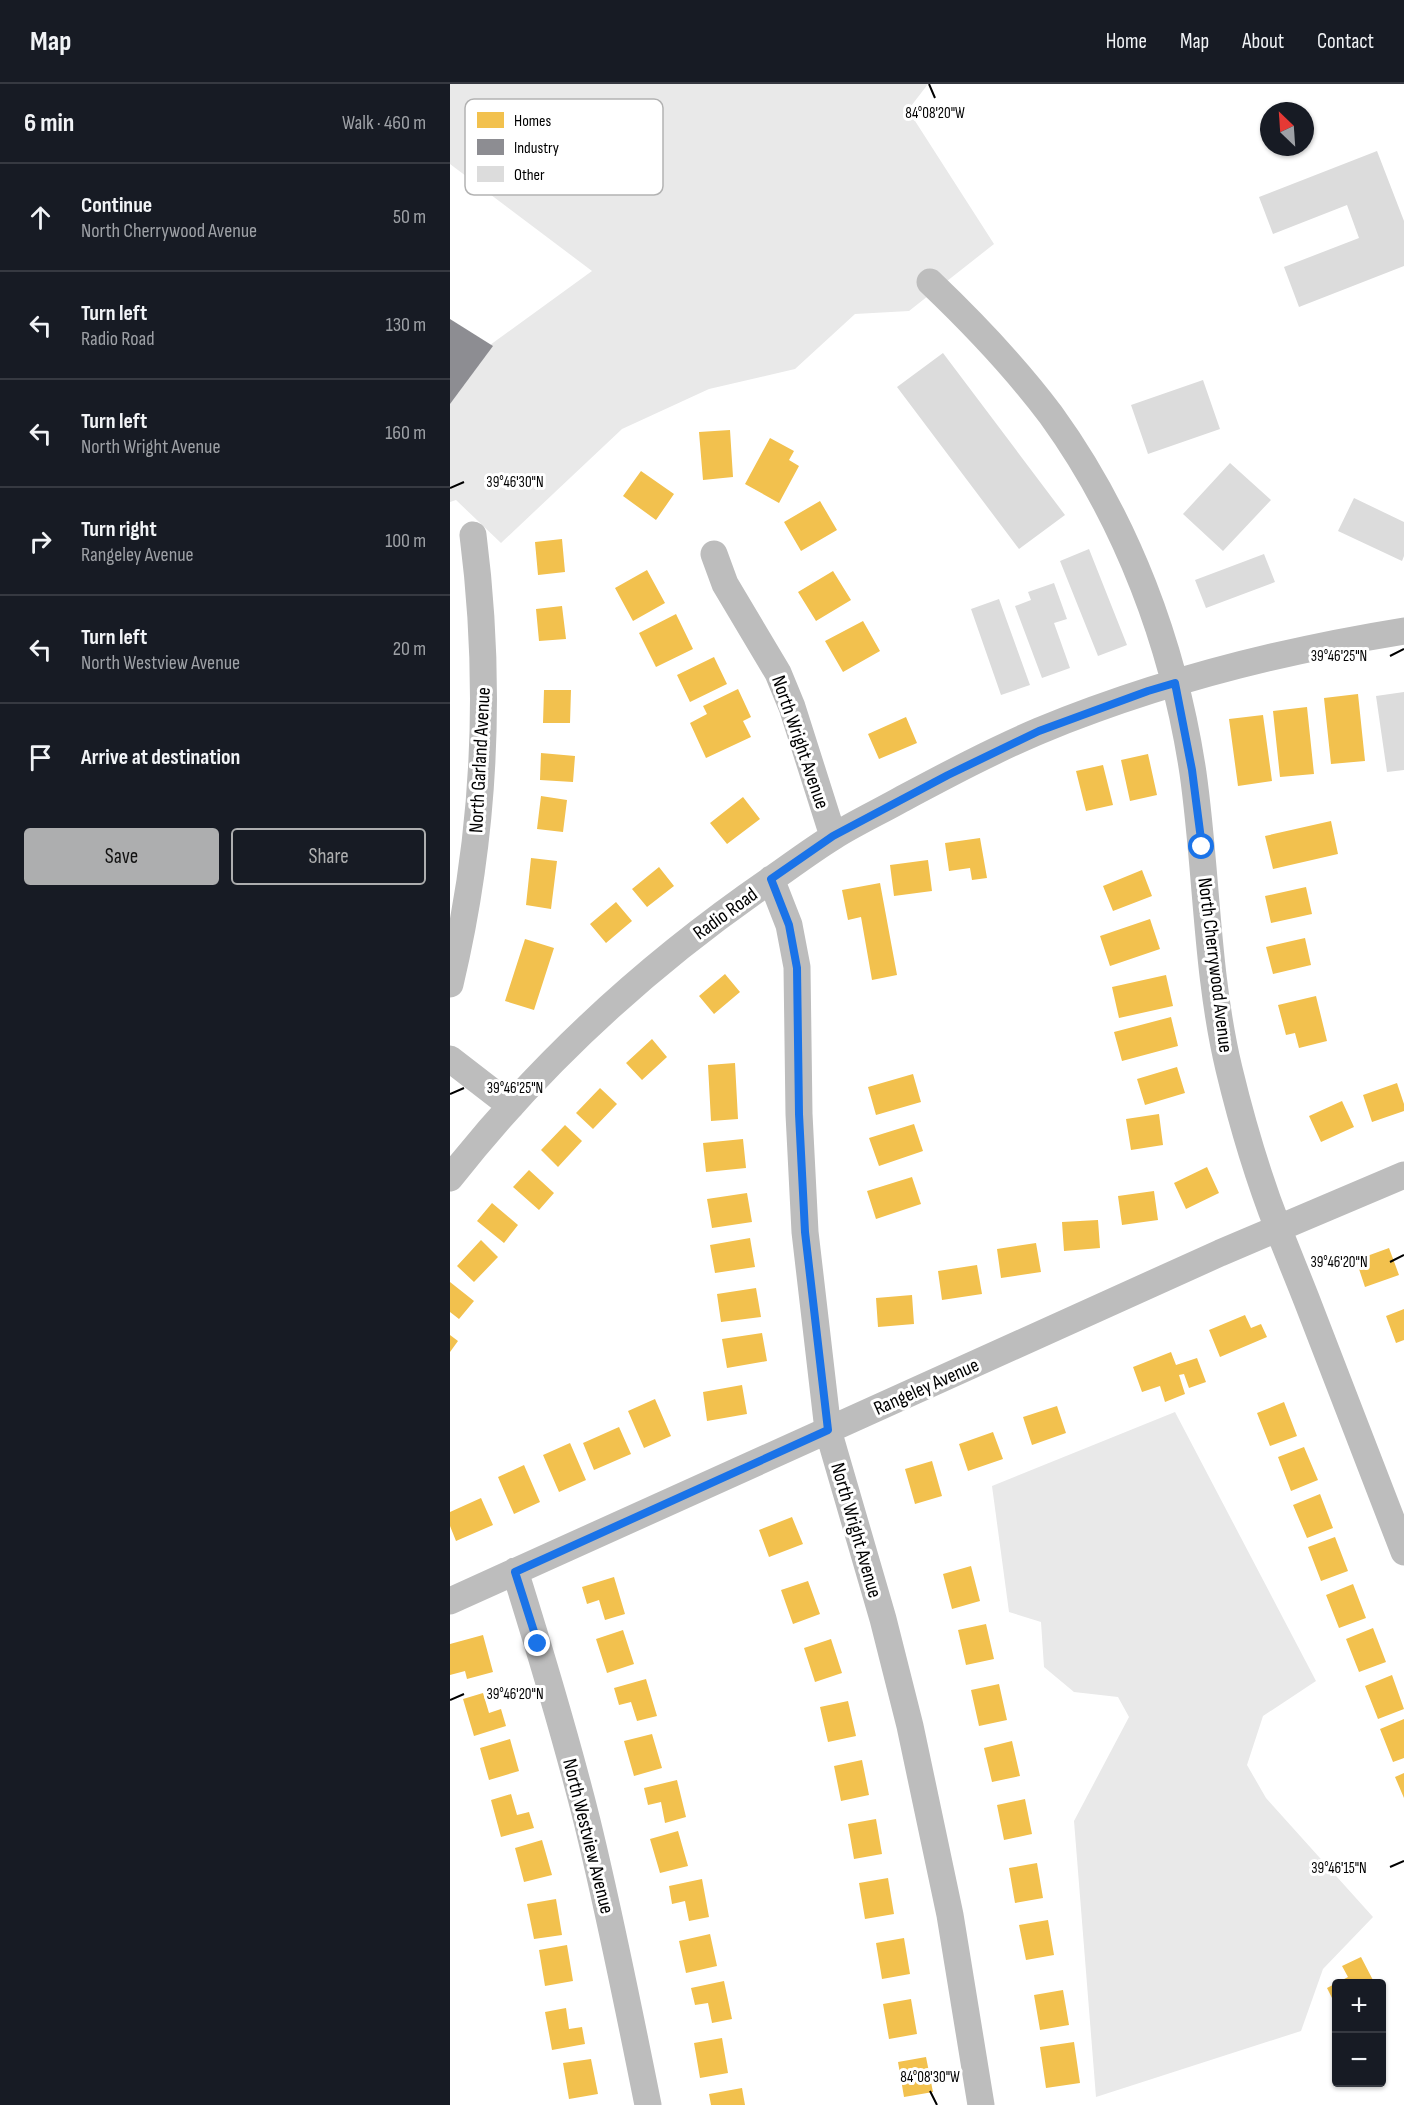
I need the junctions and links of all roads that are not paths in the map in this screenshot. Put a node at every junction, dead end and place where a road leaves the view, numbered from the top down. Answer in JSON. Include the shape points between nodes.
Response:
{"nodes":[{"id":1,"x":930,"y":282,"type":"dead end"},
{"id":2,"x":473,"y":535,"type":"dead end"},
{"id":3,"x":714,"y":554,"type":"dead end"},
{"id":4,"x":1404,"y":631,"type":"edge"},
{"id":5,"x":1175,"y":683,"type":"junction"},
{"id":6,"x":833,"y":836,"type":"junction"},
{"id":7,"x":771,"y":879,"type":"junction"},
{"id":8,"x":450,"y":984,"type":"edge"},
{"id":9,"x":450,"y":1059,"type":"edge"},
{"id":10,"x":511,"y":1106,"type":"junction"},
{"id":11,"x":1404,"y":1175,"type":"edge"},
{"id":12,"x":450,"y":1178,"type":"edge"},
{"id":13,"x":1278,"y":1227,"type":"junction"},
{"id":14,"x":828,"y":1430,"type":"junction"},
{"id":15,"x":1404,"y":1552,"type":"edge"},
{"id":16,"x":515,"y":1572,"type":"junction"},
{"id":17,"x":450,"y":1601,"type":"edge"},
{"id":18,"x":648,"y":2105,"type":"edge"},
{"id":19,"x":981,"y":2105,"type":"edge"}],
"edges":[{"from":1,"to":5,"type":"street","name":"North Cherrywood Avenue","via":[[995,348],[1050,414],[1071,446],[1138,573],[1158,622]]},
{"from":2,"to":8,"type":"street","name":"North Garland Avenue","via":[[484,684],[479,798],[470,877]]},
{"from":3,"to":6,"type":"street","name":"North Wright Avenue","via":[[725,584],[778,673]]},
{"from":4,"to":5,"type":"street","name":"Radio Road","via":[[1312,648]]},
{"from":5,"to":6,"type":"street","name":"Radio Road","via":[[1039,731]]},
{"from":5,"to":13,"type":"street","name":"North Cherrywood Avenue","via":[[1192,770],[1214,978],[1228,1064],[1244,1128]]},
{"from":6,"to":7,"type":"street","name":"Radio Road"},
{"from":7,"to":10,"type":"street","name":"Radio Road","via":[[706,925],[619,998]]},
{"from":7,"to":14,"type":"street","name":"North Wright Avenue","via":[[789,925],[797,968],[805,1232]]},
{"from":9,"to":10,"type":"street"},
{"from":10,"to":12,"type":"street","name":"Radio Road"},
{"from":11,"to":13,"type":"street","name":"Rangeley Avenue"},
{"from":13,"to":14,"type":"street","name":"Rangeley Avenue"},
{"from":13,"to":15,"type":"street","name":"North Cherrywood Avenue"},
{"from":14,"to":16,"type":"street","name":"Rangeley Avenue"},
{"from":14,"to":19,"type":"street","name":"North Wright Avenue","via":[[910,1725],[950,1915]]},
{"from":16,"to":17,"type":"street","name":"Rangeley Avenue"},
{"from":16,"to":18,"type":"street","name":"North Westview Avenue","via":[[586,1819]]}]}
